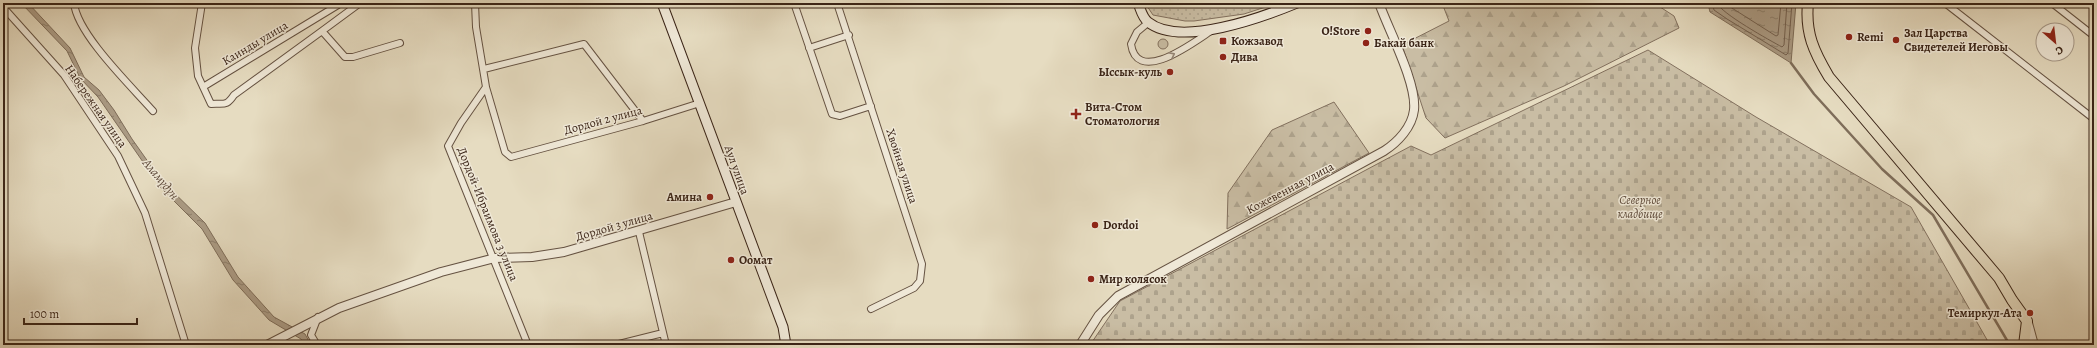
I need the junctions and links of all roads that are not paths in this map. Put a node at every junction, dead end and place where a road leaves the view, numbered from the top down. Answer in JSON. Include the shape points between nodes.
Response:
{"nodes":[{"id":1,"x":74,"y":3,"type":"edge"},
{"id":2,"x":202,"y":3,"type":"edge"},
{"id":3,"x":360,"y":3,"type":"edge"},
{"id":4,"x":475,"y":3,"type":"edge"},
{"id":5,"x":662,"y":3,"type":"edge"},
{"id":6,"x":794,"y":3,"type":"edge"},
{"id":7,"x":837,"y":3,"type":"edge"},
{"id":8,"x":1138,"y":3,"type":"edge"},
{"id":9,"x":1297,"y":3,"type":"edge"},
{"id":10,"x":1379,"y":3,"type":"edge"},
{"id":11,"x":1808,"y":3,"type":"edge"},
{"id":12,"x":1945,"y":3,"type":"edge"},
{"id":13,"x":2052,"y":3,"type":"edge"},
{"id":14,"x":338,"y":5,"type":"dead end"},
{"id":15,"x":1285,"y":5,"type":"edge"},
{"id":16,"x":3,"y":7,"type":"edge"},
{"id":17,"x":1149,"y":22,"type":"junction"},
{"id":18,"x":1213,"y":30,"type":"junction"},
{"id":19,"x":322,"y":31,"type":"junction"},
{"id":20,"x":848,"y":35,"type":"junction"},
{"id":21,"x":2094,"y":36,"type":"edge"},
{"id":22,"x":400,"y":43,"type":"dead end"},
{"id":23,"x":809,"y":48,"type":"junction"},
{"id":24,"x":484,"y":69,"type":"junction"},
{"id":25,"x":203,"y":87,"type":"junction"},
{"id":26,"x":486,"y":87,"type":"junction"},
{"id":27,"x":700,"y":103,"type":"junction"},
{"id":28,"x":871,"y":106,"type":"junction"},
{"id":29,"x":153,"y":111,"type":"dead end"},
{"id":30,"x":2094,"y":119,"type":"edge"},
{"id":31,"x":643,"y":121,"type":"junction"},
{"id":32,"x":736,"y":202,"type":"junction"},
{"id":33,"x":639,"y":232,"type":"junction"},
{"id":34,"x":495,"y":258,"type":"junction"},
{"id":35,"x":870,"y":309,"type":"dead end"},
{"id":36,"x":316,"y":318,"type":"junction"},
{"id":37,"x":2027,"y":321,"type":"junction"},
{"id":38,"x":784,"y":327,"type":"junction"},
{"id":39,"x":664,"y":333,"type":"junction"},
{"id":40,"x":186,"y":345,"type":"edge"},
{"id":41,"x":267,"y":345,"type":"edge"},
{"id":42,"x":317,"y":345,"type":"edge"},
{"id":43,"x":528,"y":345,"type":"edge"},
{"id":44,"x":615,"y":345,"type":"edge"},
{"id":45,"x":666,"y":345,"type":"edge"},
{"id":46,"x":786,"y":345,"type":"edge"},
{"id":47,"x":791,"y":345,"type":"edge"},
{"id":48,"x":1080,"y":345,"type":"edge"},
{"id":49,"x":2024,"y":345,"type":"edge"},
{"id":50,"x":2034,"y":345,"type":"edge"}],
"edges":[{"from":1,"to":29,"type":"street","via":[[75,13],[94,44]]},
{"from":2,"to":25,"type":"street","via":[[195,48],[198,76]]},
{"from":3,"to":19,"type":"street"},
{"from":4,"to":24,"type":"street","via":[[476,27]]},
{"from":5,"to":27,"type":"main road","name":"Аул улица"},
{"from":6,"to":23,"type":"street"},
{"from":7,"to":20,"type":"street","name":"Хвойная улица"},
{"from":8,"to":17,"type":"main road"},
{"from":9,"to":15,"type":"main road"},
{"from":10,"to":48,"type":"street","name":"Кожевенная улица","via":[[1414,96],[1413,116],[1401,137],[1384,151],[1118,296],[1099,314]]},
{"from":11,"to":37,"type":"main road","via":[[1807,19],[1814,53],[1829,77],[1999,278]]},
{"from":12,"to":30,"type":"street"},
{"from":13,"to":21,"type":"street"},
{"from":14,"to":25,"type":"street","name":"Каинды улица"},
{"from":15,"to":18,"type":"main road"},
{"from":16,"to":40,"type":"street","name":"Набережная улица","via":[[64,76],[118,156],[146,212]]},
{"from":17,"to":18,"type":"main road","via":[[1155,26],[1183,32]]},
{"from":17,"to":18,"type":"street","one_way":true,"via":[[1137,32],[1131,44],[1135,56],[1149,62],[1175,54]]},
{"from":19,"to":22,"type":"street","via":[[346,57]]},
{"from":19,"to":25,"type":"street","via":[[223,105],[211,104]]},
{"from":20,"to":23,"type":"street"},
{"from":20,"to":28,"type":"street","name":"Хвойная улица"},
{"from":23,"to":28,"type":"street","via":[[832,114],[840,116]]},
{"from":24,"to":26,"type":"street"},
{"from":24,"to":31,"type":"street","via":[[584,44]]},
{"from":26,"to":31,"type":"street","name":"Дордой 2 улица","via":[[505,152],[511,157]]},
{"from":26,"to":34,"type":"street","name":"Дордой-Ибраимова 3 улица","via":[[448,146]]},
{"from":27,"to":31,"type":"street","name":"Дордой 2 улица"},
{"from":27,"to":32,"type":"main road","name":"Аул улица"},
{"from":28,"to":35,"type":"street","name":"Хвойная улица","via":[[922,264],[920,282],[914,288]]},
{"from":32,"to":33,"type":"street","name":"Дордой 3 улица"},
{"from":32,"to":38,"type":"main road","name":"Аул улица"},
{"from":33,"to":34,"type":"street","name":"Дордой 3 улица","via":[[564,252],[532,257]]},
{"from":33,"to":39,"type":"street"},
{"from":34,"to":36,"type":"street","name":"Дордой 3 улица","via":[[414,280]]},
{"from":34,"to":43,"type":"street","name":"Дордой-Ибраимова 3 улица"},
{"from":36,"to":41,"type":"street","name":"Дордой 3 улица"},
{"from":36,"to":42,"type":"street","via":[[311,335]]},
{"from":37,"to":49,"type":"main road"},
{"from":37,"to":50,"type":"street"},
{"from":38,"to":46,"type":"main road"},
{"from":38,"to":47,"type":"street","name":"Аул улица"},
{"from":39,"to":44,"type":"street"},
{"from":39,"to":45,"type":"street"}]}
